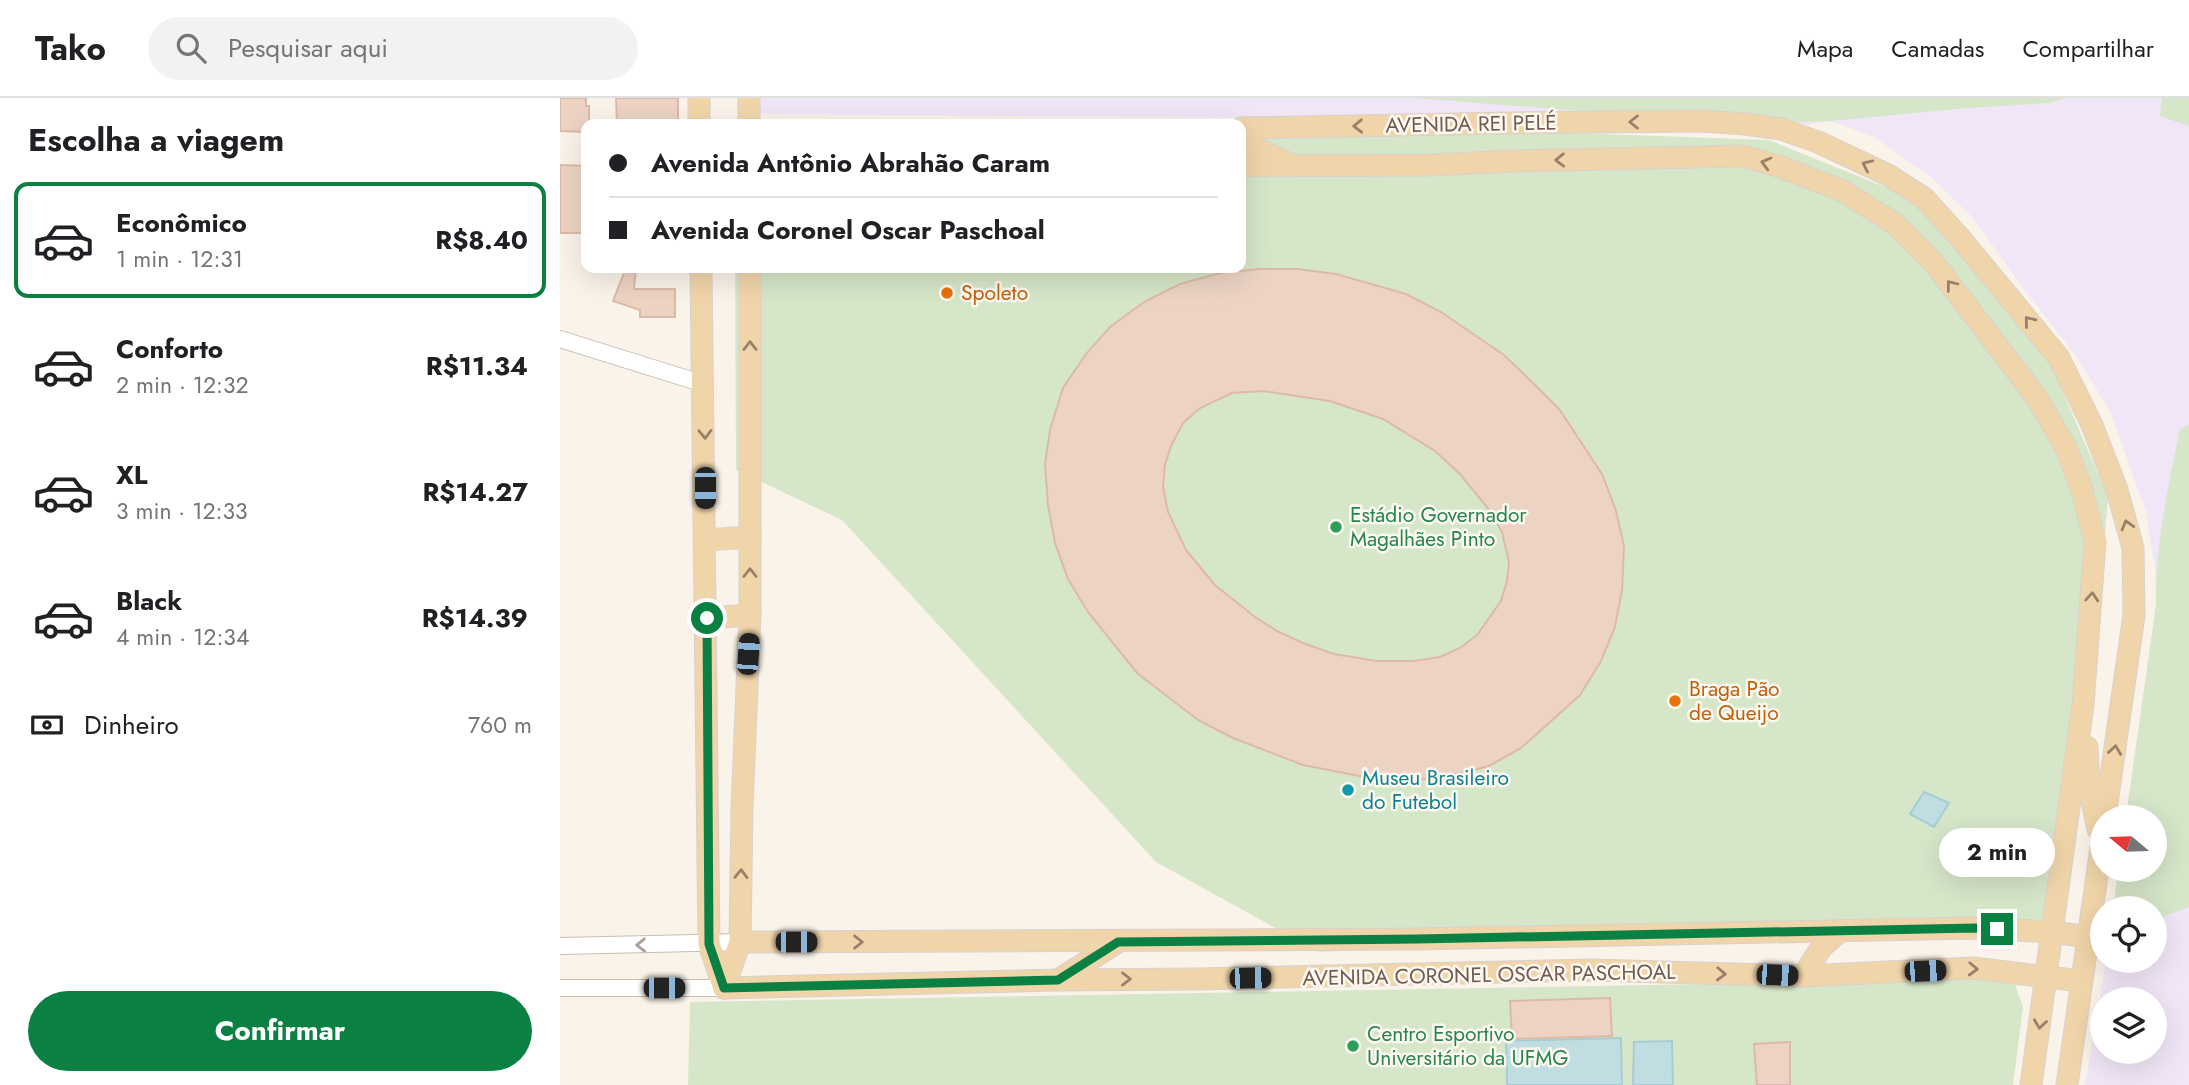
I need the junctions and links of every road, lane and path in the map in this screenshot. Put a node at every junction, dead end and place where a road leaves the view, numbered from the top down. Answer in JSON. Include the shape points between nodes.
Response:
{"nodes":[{"id":1,"x":699,"y":98,"type":"edge"},
{"id":2,"x":749,"y":98,"type":"edge"},
{"id":3,"x":699,"y":119,"type":"edge"},
{"id":4,"x":750,"y":119,"type":"edge"},
{"id":5,"x":1510,"y":123,"type":"junction"},
{"id":6,"x":1246,"y":128,"type":"edge"},
{"id":7,"x":1246,"y":143,"type":"edge"},
{"id":8,"x":1514,"y":161,"type":"junction"},
{"id":9,"x":1246,"y":166,"type":"edge"},
{"id":10,"x":1296,"y":167,"type":"junction"},
{"id":11,"x":701,"y":273,"type":"edge"},
{"id":12,"x":750,"y":273,"type":"edge"},
{"id":13,"x":560,"y":339,"type":"edge"},
{"id":14,"x":704,"y":384,"type":"junction"},
{"id":15,"x":750,"y":537,"type":"junction"},
{"id":16,"x":706,"y":540,"type":"junction"},
{"id":17,"x":750,"y":615,"type":"junction"},
{"id":18,"x":707,"y":618,"type":"junction"},
{"id":19,"x":2087,"y":665,"type":"junction"},
{"id":20,"x":2093,"y":805,"type":"edge"},
{"id":21,"x":2107,"y":805,"type":"edge"},
{"id":22,"x":2096,"y":882,"type":"edge"},
{"id":23,"x":1840,"y":931,"type":"junction"},
{"id":24,"x":2053,"y":932,"type":"junction"},
{"id":25,"x":1564,"y":937,"type":"junction"},
{"id":26,"x":2088,"y":937,"type":"junction"},
{"id":27,"x":740,"y":942,"type":"junction"},
{"id":28,"x":1118,"y":942,"type":"junction"},
{"id":29,"x":709,"y":944,"type":"junction"},
{"id":30,"x":560,"y":946,"type":"edge"},
{"id":31,"x":2048,"y":969,"type":"junction"},
{"id":32,"x":1591,"y":971,"type":"junction"},
{"id":33,"x":1804,"y":976,"type":"junction"},
{"id":34,"x":1058,"y":980,"type":"junction"},
{"id":35,"x":2081,"y":981,"type":"junction"},
{"id":36,"x":560,"y":988,"type":"edge"},
{"id":37,"x":724,"y":988,"type":"junction"},
{"id":38,"x":2031,"y":1085,"type":"edge"},
{"id":39,"x":2067,"y":1085,"type":"edge"}],
"edges":[{"from":1,"to":3,"type":"main road"},
{"from":2,"to":4,"type":"main road"},
{"from":5,"to":6,"type":"main road","name":"AVENIDA REI PELÉ","one_way":true},
{"from":5,"to":8,"type":"main road"},
{"from":21,"to":5,"type":"main road","name":"AVENIDA REI PELÉ","one_way":true,"via":[[2134,615],[2133,548],[2092,425],[2059,358],[1961,239],[1924,198],[1888,175],[1781,129],[1702,121]]},
{"from":7,"to":10,"type":"main road"},
{"from":8,"to":10,"type":"main road","name":"AVENIDA REI PELÉ"},
{"from":19,"to":8,"type":"main road","name":"AVENIDA REI PELÉ","one_way":true,"via":[[2095,542],[2066,448],[2011,363],[1934,263],[1895,225],[1843,191],[1743,156]]},
{"from":9,"to":10,"type":"main road","name":"AVENIDA REI PELÉ"},
{"from":11,"to":14,"type":"main road"},
{"from":15,"to":12,"type":"main road","one_way":true},
{"from":13,"to":14,"type":"street"},
{"from":14,"to":16,"type":"main road","one_way":true},
{"from":15,"to":16,"type":"main road"},
{"from":17,"to":15,"type":"main road","one_way":true},
{"from":16,"to":18,"type":"main road"},
{"from":17,"to":18,"type":"main road"},
{"from":27,"to":17,"type":"main road","one_way":true},
{"from":18,"to":29,"type":"main road"},
{"from":19,"to":20,"type":"main road","via":[[2087,765]]},
{"from":19,"to":24,"type":"main road"},
{"from":22,"to":26,"type":"main road"},
{"from":23,"to":24,"type":"main road","name":"AVENIDA CORONEL OSCAR PASCHOAL","via":[[1975,928]]},
{"from":23,"to":25,"type":"main road","name":"AVENIDA CORONEL OSCAR PASCHOAL"},
{"from":23,"to":33,"type":"main road","via":[[1821,948]]},
{"from":24,"to":26,"type":"main road","name":"AVENIDA CORONEL OSCAR PASCHOAL"},
{"from":24,"to":31,"type":"main road"},
{"from":25,"to":28,"type":"main road","name":"AVENIDA CORONEL OSCAR PASCHOAL"},
{"from":25,"to":32,"type":"main road"},
{"from":26,"to":35,"type":"main road"},
{"from":27,"to":28,"type":"main road","name":"AVENIDA CORONEL OSCAR PASCHOAL","one_way":true},
{"from":27,"to":29,"type":"street","name":"AVENIDA CORONEL OSCAR PASCHOAL"},
{"from":27,"to":37,"type":"main road"},
{"from":28,"to":34,"type":"main road"},
{"from":29,"to":30,"type":"street","name":"AVENIDA CORONEL OSCAR PASCHOAL","one_way":true},
{"from":29,"to":37,"type":"main road"},
{"from":33,"to":31,"type":"main road","name":"AVENIDA CORONEL OSCAR PASCHOAL","one_way":true},
{"from":31,"to":35,"type":"main road","name":"AVENIDA CORONEL OSCAR PASCHOAL"},
{"from":31,"to":38,"type":"main road","one_way":true},
{"from":32,"to":33,"type":"main road","name":"AVENIDA CORONEL OSCAR PASCHOAL","one_way":true},
{"from":34,"to":32,"type":"main road","name":"AVENIDA CORONEL OSCAR PASCHOAL","one_way":true},
{"from":34,"to":37,"type":"main road","name":"AVENIDA CORONEL OSCAR PASCHOAL"},
{"from":35,"to":39,"type":"main road"},
{"from":36,"to":37,"type":"street","name":"AVENIDA CORONEL OSCAR PASCHOAL"}]}
